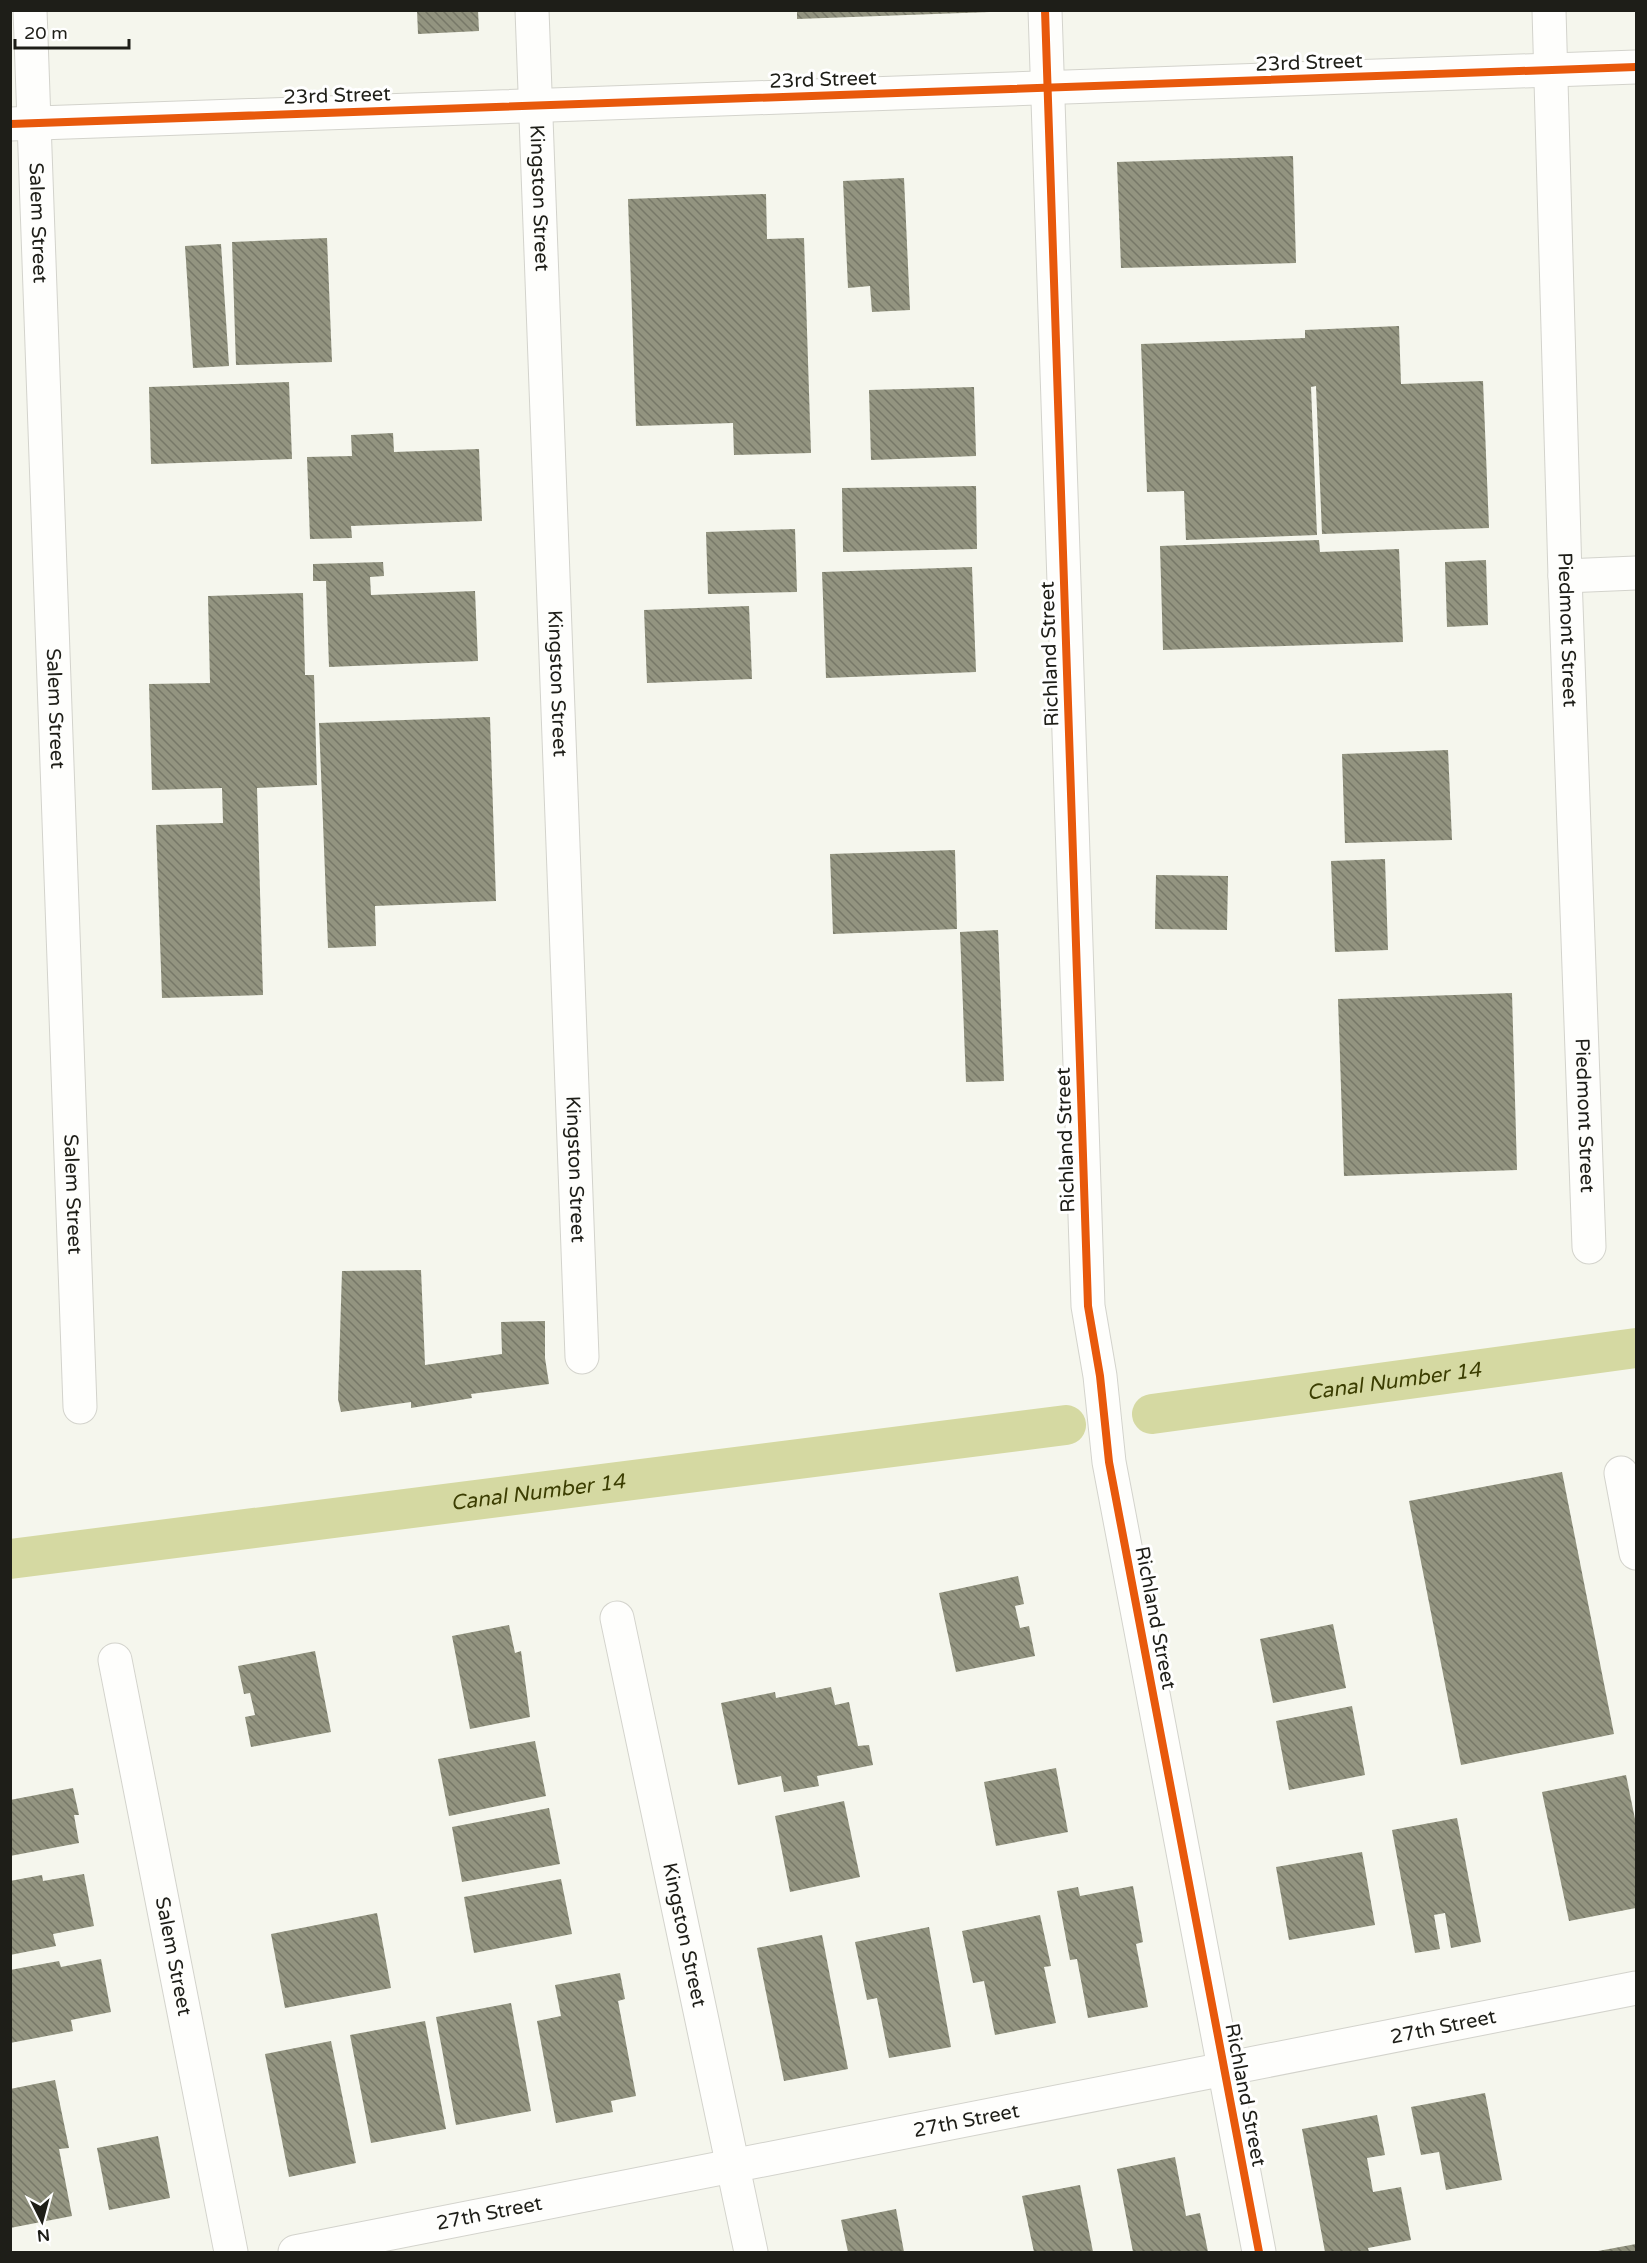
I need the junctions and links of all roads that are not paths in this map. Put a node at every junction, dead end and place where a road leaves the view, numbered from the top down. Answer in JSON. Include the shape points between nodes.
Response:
{"nodes":[{"id":1,"x":30,"y":10,"type":"edge"},
{"id":2,"x":532,"y":10,"type":"edge"},
{"id":3,"x":1045,"y":10,"type":"edge"},
{"id":4,"x":1549,"y":10,"type":"edge"},
{"id":5,"x":1636,"y":67,"type":"edge"},
{"id":6,"x":1552,"y":70,"type":"junction"},
{"id":7,"x":1047,"y":89,"type":"junction"},
{"id":8,"x":535,"y":106,"type":"junction"},
{"id":9,"x":22,"y":124,"type":"edge"},
{"id":10,"x":1636,"y":573,"type":"edge"},
{"id":11,"x":1565,"y":576,"type":"junction"},
{"id":12,"x":1589,"y":1247,"type":"dead end"},
{"id":13,"x":582,"y":1357,"type":"dead end"},
{"id":14,"x":80,"y":1407,"type":"dead end"},
{"id":15,"x":1621,"y":1473,"type":"dead end"},
{"id":16,"x":1636,"y":1553,"type":"edge"},
{"id":17,"x":617,"y":1618,"type":"dead end"},
{"id":18,"x":115,"y":1660,"type":"dead end"},
{"id":19,"x":1636,"y":1988,"type":"edge"},
{"id":20,"x":1223,"y":2073,"type":"junction"},
{"id":21,"x":734,"y":2166,"type":"junction"},
{"id":22,"x":231,"y":2253,"type":"edge"},
{"id":23,"x":295,"y":2253,"type":"edge"},
{"id":24,"x":751,"y":2253,"type":"edge"},
{"id":25,"x":1259,"y":2253,"type":"edge"}],
"edges":[{"from":1,"to":9,"type":"street","name":"Salem Street"},
{"from":2,"to":8,"type":"street","name":"Kingston Street"},
{"from":3,"to":7,"type":"street","name":"Richland Street"},
{"from":4,"to":6,"type":"street","name":"Piedmont Street"},
{"from":5,"to":6,"type":"street","name":"23rd Street"},
{"from":6,"to":7,"type":"street","name":"23rd Street"},
{"from":6,"to":11,"type":"street","name":"Piedmont Street"},
{"from":7,"to":8,"type":"street","name":"23rd Street"},
{"from":7,"to":20,"type":"street","name":"Richland Street","via":[[1088,1306],[1109,1462]]},
{"from":8,"to":9,"type":"street","name":"23rd Street"},
{"from":8,"to":13,"type":"street","name":"Kingston Street"},
{"from":9,"to":14,"type":"street","name":"Salem Street"},
{"from":10,"to":11,"type":"street"},
{"from":11,"to":12,"type":"street","name":"Piedmont Street"},
{"from":15,"to":16,"type":"street"},
{"from":17,"to":21,"type":"street","name":"Kingston Street"},
{"from":18,"to":22,"type":"street","name":"Salem Street"},
{"from":19,"to":20,"type":"street","name":"27th Street"},
{"from":20,"to":21,"type":"street","name":"27th Street"},
{"from":20,"to":25,"type":"street","name":"Richland Street"},
{"from":21,"to":23,"type":"street","name":"27th Street"},
{"from":21,"to":24,"type":"street","name":"Kingston Street"}]}
